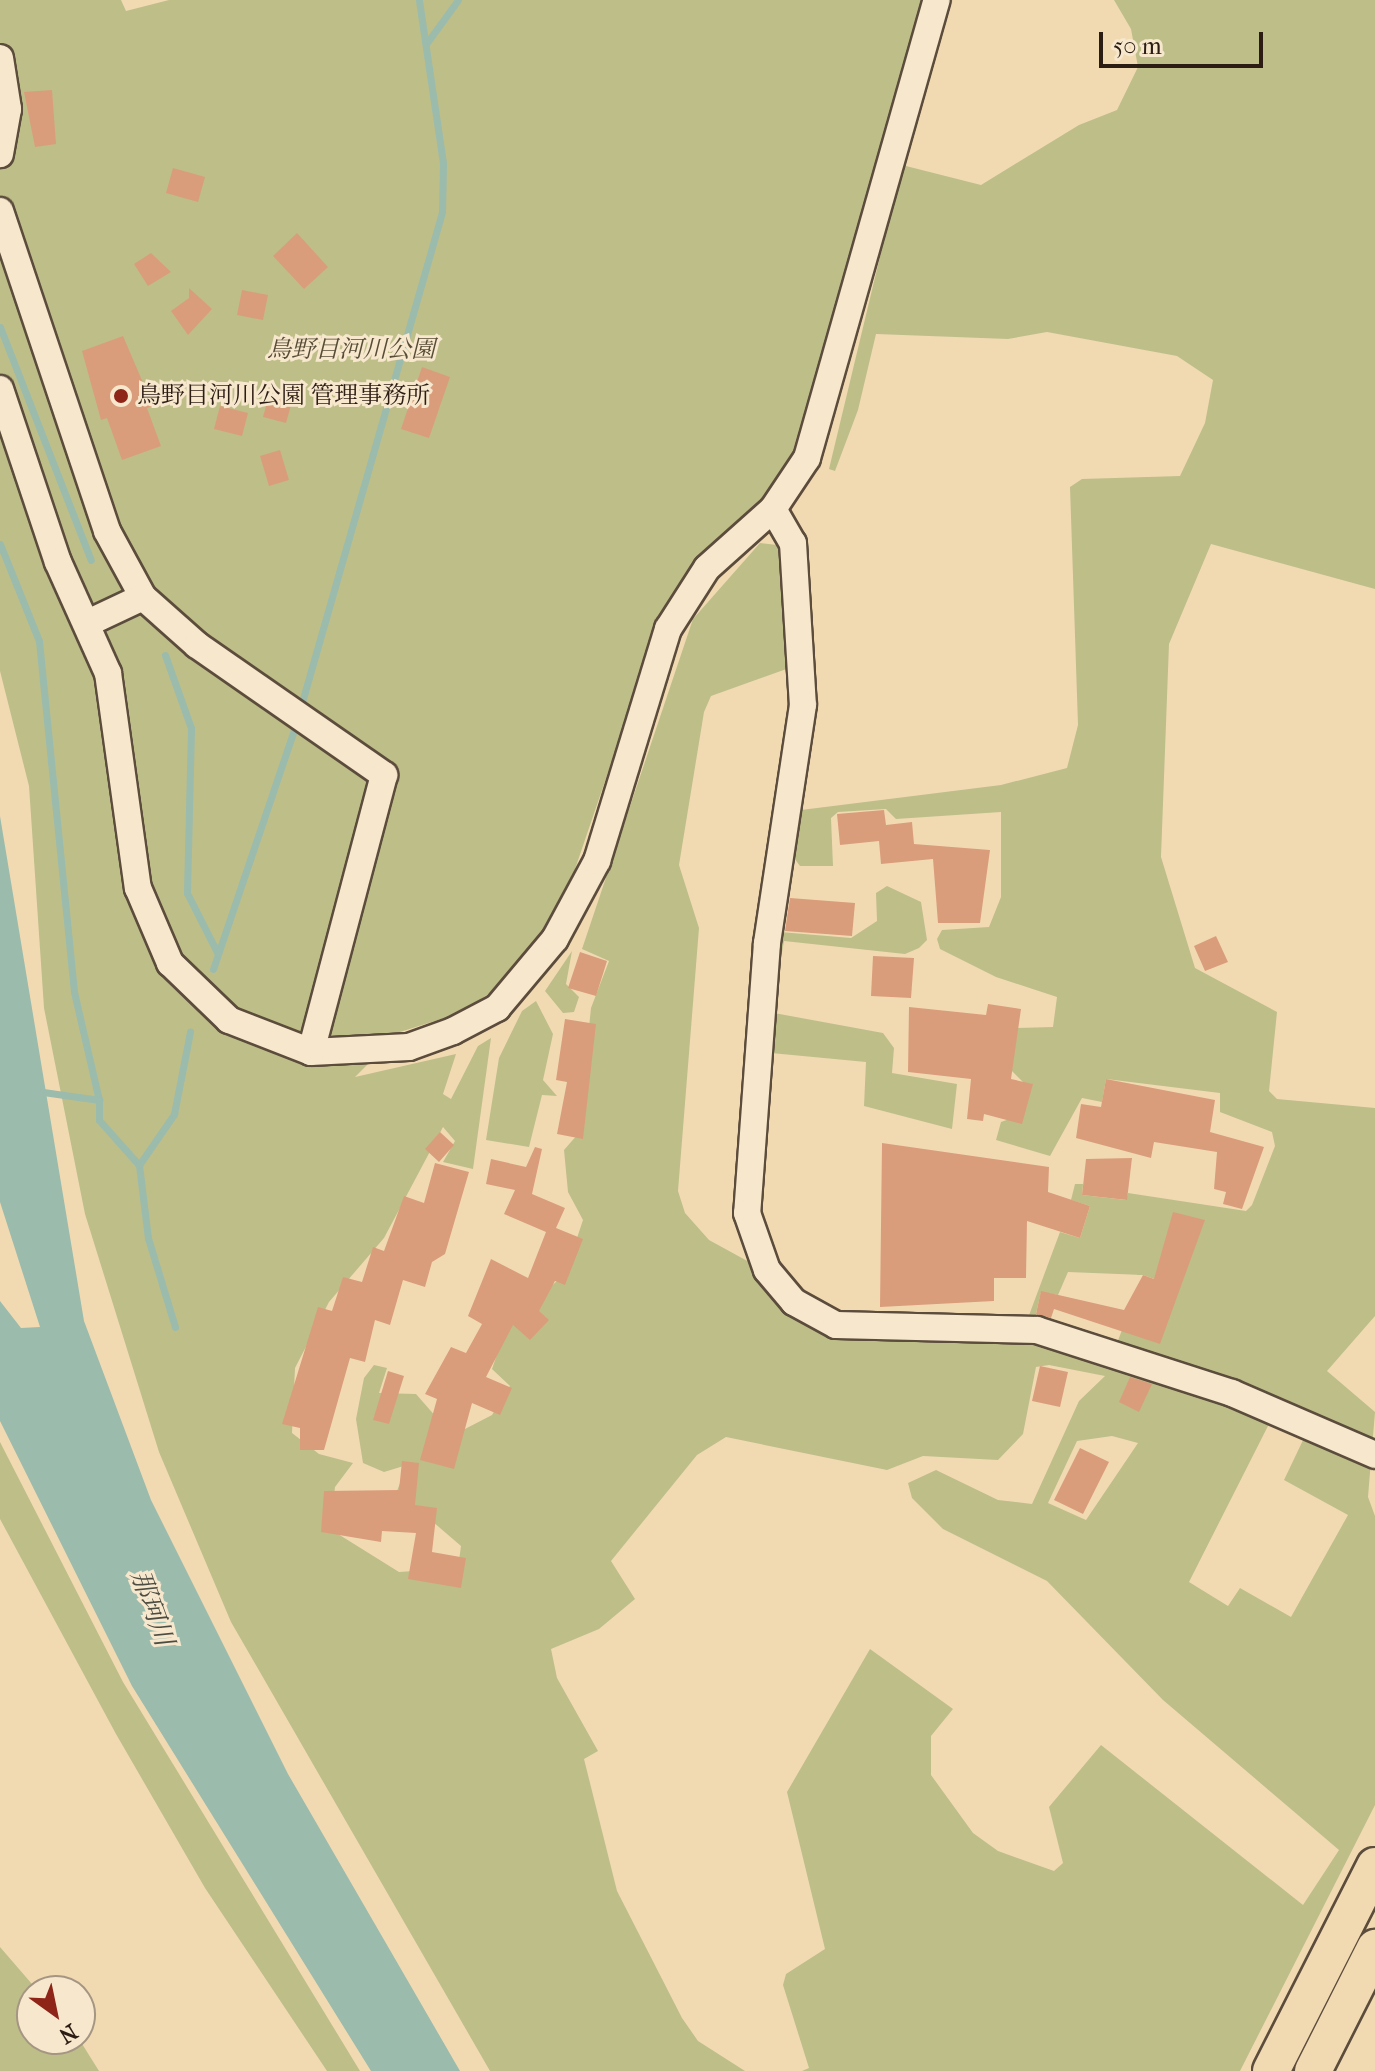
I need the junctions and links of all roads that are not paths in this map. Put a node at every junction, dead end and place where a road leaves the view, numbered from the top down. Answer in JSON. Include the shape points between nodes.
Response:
{"nodes":[{"id":1,"x":937,"y":0,"type":"edge"},
{"id":2,"x":0,"y":58,"type":"edge"},
{"id":3,"x":0,"y":154,"type":"edge"},
{"id":4,"x":0,"y":211,"type":"edge"},
{"id":5,"x":0,"y":389,"type":"edge"},
{"id":6,"x":773,"y":509,"type":"junction"},
{"id":7,"x":143,"y":597,"type":"junction"},
{"id":8,"x":88,"y":623,"type":"junction"},
{"id":9,"x":311,"y":1052,"type":"junction"},
{"id":10,"x":1375,"y":1455,"type":"edge"},
{"id":11,"x":1375,"y":1866,"type":"edge"},
{"id":12,"x":1375,"y":1948,"type":"edge"},
{"id":13,"x":1271,"y":2071,"type":"edge"},
{"id":14,"x":1313,"y":2071,"type":"edge"}],
"edges":[{"from":1,"to":6,"type":"street","via":[[850,293],[823,421]]},
{"from":2,"to":3,"type":"street","via":[[8,109]]},
{"from":4,"to":7,"type":"street","via":[[107,531]]},
{"from":5,"to":8,"type":"street","via":[[58,562]]},
{"from":6,"to":9,"type":"street","via":[[707,568],[668,629],[597,861],[528,979],[497,1008],[409,1047]]},
{"from":6,"to":10,"type":"street","via":[[793,543],[803,705],[766,959],[747,1213],[762,1263],[794,1302],[836,1325],[1037,1330],[1232,1393]]},
{"from":7,"to":8,"type":"street"},
{"from":7,"to":9,"type":"street","via":[[197,645],[384,775]]},
{"from":8,"to":9,"type":"street","via":[[118,707],[138,888],[149,923],[201,1000],[266,1039]]},
{"from":11,"to":13,"type":"highway"},
{"from":12,"to":14,"type":"highway"}]}
